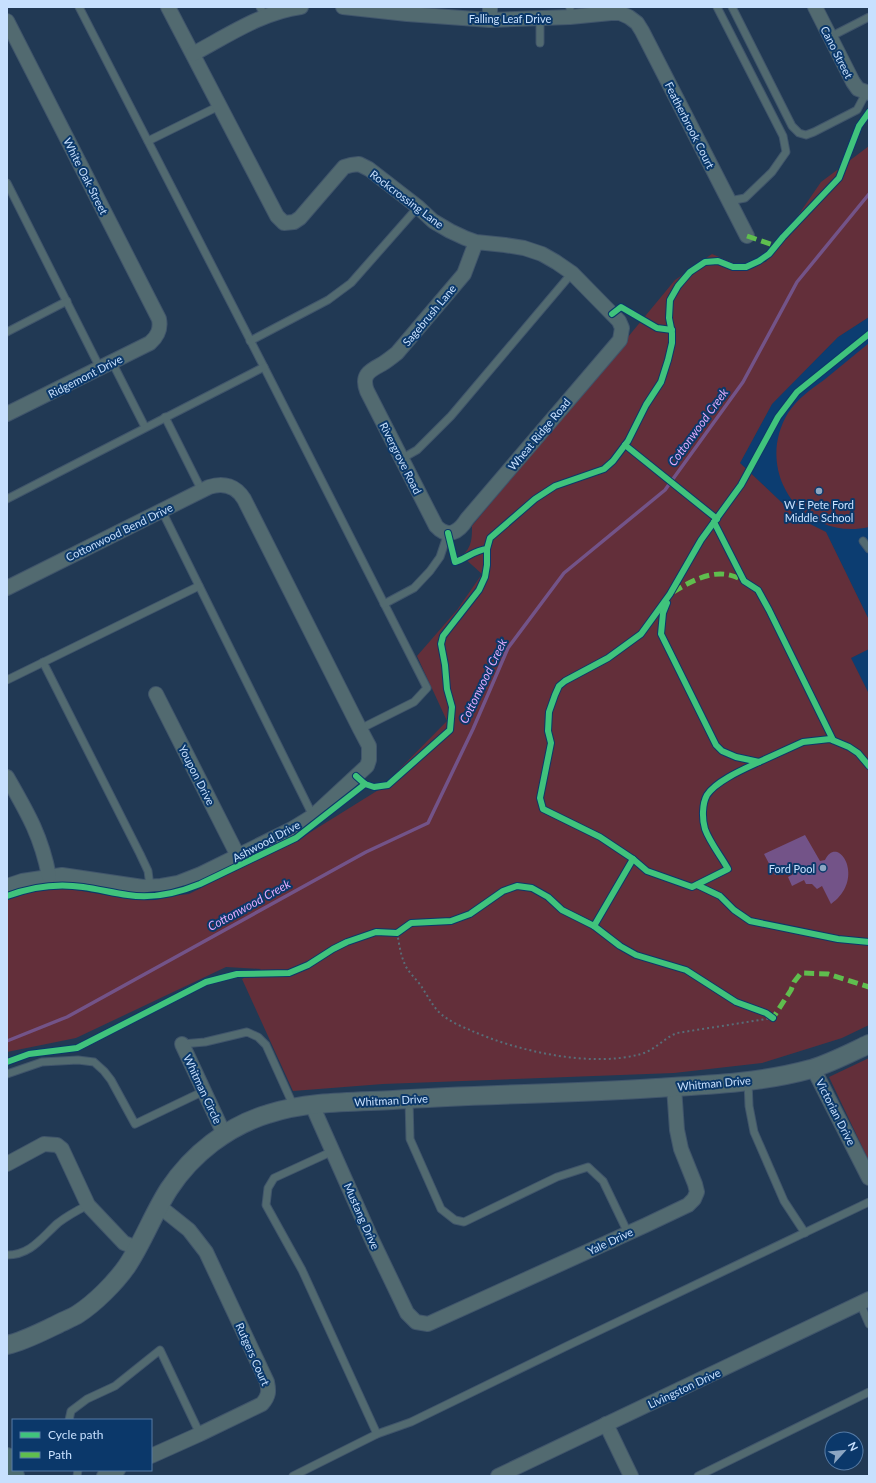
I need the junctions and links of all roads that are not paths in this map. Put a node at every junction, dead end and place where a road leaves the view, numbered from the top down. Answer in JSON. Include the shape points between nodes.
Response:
{"nodes":[{"id":1,"x":79,"y":7,"type":"edge"},
{"id":2,"x":168,"y":7,"type":"edge"},
{"id":3,"x":301,"y":7,"type":"edge"},
{"id":4,"x":343,"y":7,"type":"edge"},
{"id":5,"x":717,"y":7,"type":"edge"},
{"id":6,"x":732,"y":7,"type":"edge"},
{"id":7,"x":815,"y":7,"type":"edge"},
{"id":8,"x":406,"y":10,"type":"edge"},
{"id":9,"x":262,"y":12,"type":"edge"},
{"id":10,"x":570,"y":12,"type":"edge"},
{"id":11,"x":490,"y":14,"type":"edge"},
{"id":12,"x":629,"y":17,"type":"joint"},
{"id":13,"x":869,"y":17,"type":"edge"},
{"id":14,"x":540,"y":18,"type":"junction"},
{"id":15,"x":7,"y":21,"type":"edge"},
{"id":16,"x":830,"y":37,"type":"junction"},
{"id":17,"x":540,"y":43,"type":"dead end"},
{"id":18,"x":193,"y":54,"type":"junction"},
{"id":19,"x":867,"y":93,"type":"edge"},
{"id":20,"x":219,"y":106,"type":"junction"},
{"id":21,"x":148,"y":141,"type":"junction"},
{"id":22,"x":7,"y":183,"type":"edge"},
{"id":23,"x":729,"y":201,"type":"junction"},
{"id":24,"x":418,"y":207,"type":"junction"},
{"id":25,"x":747,"y":236,"type":"dead end"},
{"id":26,"x":476,"y":242,"type":"junction"},
{"id":27,"x":572,"y":273,"type":"junction"},
{"id":28,"x":67,"y":301,"type":"junction"},
{"id":29,"x":622,"y":328,"type":"joint"},
{"id":30,"x":7,"y":332,"type":"edge"},
{"id":31,"x":159,"y":332,"type":"joint"},
{"id":32,"x":250,"y":340,"type":"junction"},
{"id":33,"x":106,"y":365,"type":"junction"},
{"id":34,"x":264,"y":367,"type":"junction"},
{"id":35,"x":367,"y":375,"type":"joint"},
{"id":36,"x":7,"y":414,"type":"edge"},
{"id":37,"x":165,"y":417,"type":"junction"},
{"id":38,"x":144,"y":427,"type":"junction"},
{"id":39,"x":401,"y":459,"type":"junction"},
{"id":40,"x":233,"y":487,"type":"joint"},
{"id":41,"x":202,"y":491,"type":"junction"},
{"id":42,"x":7,"y":499,"type":"edge"},
{"id":43,"x":162,"y":510,"type":"junction"},
{"id":44,"x":448,"y":533,"type":"junction"},
{"id":45,"x":863,"y":541,"type":"dead end"},
{"id":46,"x":869,"y":549,"type":"edge"},
{"id":47,"x":199,"y":586,"type":"junction"},
{"id":48,"x":7,"y":588,"type":"edge"},
{"id":49,"x":384,"y":604,"type":"junction"},
{"id":50,"x":44,"y":662,"type":"junction"},
{"id":51,"x":7,"y":680,"type":"edge"},
{"id":52,"x":156,"y":694,"type":"dead end"},
{"id":53,"x":360,"y":729,"type":"junction"},
{"id":54,"x":7,"y":777,"type":"edge"},
{"id":55,"x":313,"y":816,"type":"junction"},
{"id":56,"x":238,"y":856,"type":"junction"},
{"id":57,"x":49,"y":876,"type":"junction"},
{"id":58,"x":7,"y":886,"type":"edge"},
{"id":59,"x":150,"y":886,"type":"junction"},
{"id":60,"x":182,"y":1044,"type":"joint"},
{"id":61,"x":869,"y":1044,"type":"edge"},
{"id":62,"x":813,"y":1068,"type":"junction"},
{"id":63,"x":7,"y":1074,"type":"edge"},
{"id":64,"x":748,"y":1081,"type":"junction"},
{"id":65,"x":674,"y":1087,"type":"junction"},
{"id":66,"x":204,"y":1091,"type":"junction"},
{"id":67,"x":409,"y":1099,"type":"junction"},
{"id":68,"x":312,"y":1105,"type":"junction"},
{"id":69,"x":294,"y":1107,"type":"junction"},
{"id":70,"x":224,"y":1134,"type":"junction"},
{"id":71,"x":333,"y":1151,"type":"junction"},
{"id":72,"x":7,"y":1164,"type":"edge"},
{"id":73,"x":869,"y":1178,"type":"edge"},
{"id":74,"x":869,"y":1202,"type":"edge"},
{"id":75,"x":88,"y":1205,"type":"junction"},
{"id":76,"x":159,"y":1206,"type":"junction"},
{"id":77,"x":628,"y":1233,"type":"junction"},
{"id":78,"x":805,"y":1233,"type":"junction"},
{"id":79,"x":137,"y":1248,"type":"junction"},
{"id":80,"x":7,"y":1255,"type":"edge"},
{"id":81,"x":865,"y":1301,"type":"edge"},
{"id":82,"x":418,"y":1323,"type":"joint"},
{"id":83,"x":869,"y":1324,"type":"edge"},
{"id":84,"x":7,"y":1346,"type":"edge"},
{"id":85,"x":869,"y":1392,"type":"edge"},
{"id":86,"x":69,"y":1419,"type":"edge"},
{"id":87,"x":606,"y":1424,"type":"junction"},
{"id":88,"x":200,"y":1434,"type":"junction"},
{"id":89,"x":377,"y":1434,"type":"junction"},
{"id":90,"x":152,"y":1456,"type":"edge"},
{"id":91,"x":7,"y":1458,"type":"edge"},
{"id":92,"x":12,"y":1471,"type":"edge"},
{"id":93,"x":116,"y":1471,"type":"edge"},
{"id":94,"x":104,"y":1476,"type":"edge"},
{"id":95,"x":293,"y":1476,"type":"edge"},
{"id":96,"x":498,"y":1476,"type":"edge"},
{"id":97,"x":631,"y":1476,"type":"edge"},
{"id":98,"x":698,"y":1476,"type":"edge"}],
"edges":[{"from":1,"to":21,"type":"lane"},
{"from":2,"to":18,"type":"street","name":"Rockcrossing Lane"},
{"from":3,"to":9,"type":"street"},
{"from":4,"to":8,"type":"street","name":"Falling Leaf Drive"},
{"from":5,"to":23,"type":"lane","via":[[783,136],[786,152],[772,172],[745,198]]},
{"from":6,"to":19,"type":"lane","via":[[792,126],[799,133],[806,135],[814,132],[857,110]]},
{"from":7,"to":16,"type":"street","name":"Cano Street"},
{"from":8,"to":11,"type":"street","name":"Falling Leaf Drive"},
{"from":9,"to":18,"type":"street"},
{"from":10,"to":12,"type":"street","name":"Falling Leaf Drive","via":[[620,13]]},
{"from":10,"to":14,"type":"street","name":"Falling Leaf Drive"},
{"from":11,"to":14,"type":"street","name":"Falling Leaf Drive"},
{"from":12,"to":23,"type":"street","name":"Featherbrook Court","via":[[642,31]]},
{"from":13,"to":16,"type":"lane"},
{"from":14,"to":17,"type":"lane"},
{"from":15,"to":31,"type":"street","name":"White Oak Street","via":[[159,319]]},
{"from":16,"to":19,"type":"street","name":"Cano Street","via":[[853,82]]},
{"from":18,"to":20,"type":"street","name":"Rockcrossing Lane"},
{"from":20,"to":21,"type":"lane"},
{"from":20,"to":24,"type":"street","name":"Rockcrossing Lane","via":[[284,223],[294,222],[300,218],[344,167],[359,164]]},
{"from":21,"to":32,"type":"lane"},
{"from":22,"to":28,"type":"lane"},
{"from":23,"to":25,"type":"street","name":"Featherbrook Court"},
{"from":24,"to":26,"type":"street","name":"Rockcrossing Lane","via":[[450,231]]},
{"from":24,"to":32,"type":"lane","via":[[351,283],[328,300]]},
{"from":26,"to":27,"type":"street","name":"Rockcrossing Lane","via":[[524,248],[542,254]]},
{"from":26,"to":35,"type":"street","name":"Sagebrush Lane","via":[[464,274],[398,353],[374,367]]},
{"from":27,"to":29,"type":"street","name":"Rockcrossing Lane","via":[[619,321]]},
{"from":27,"to":39,"type":"lane","via":[[451,416],[417,450]]},
{"from":28,"to":30,"type":"lane"},
{"from":28,"to":33,"type":"lane"},
{"from":29,"to":44,"type":"street","name":"Wheat Ridge Road","via":[[620,340],[462,527]]},
{"from":31,"to":33,"type":"street","name":"Ridgemont Drive","via":[[150,343]]},
{"from":32,"to":34,"type":"lane"},
{"from":33,"to":36,"type":"street","name":"Ridgemont Drive"},
{"from":33,"to":38,"type":"lane"},
{"from":34,"to":37,"type":"lane"},
{"from":34,"to":49,"type":"lane"},
{"from":35,"to":39,"type":"street","name":"Rivergrove Road","via":[[367,391]]},
{"from":37,"to":38,"type":"lane"},
{"from":37,"to":41,"type":"lane"},
{"from":38,"to":42,"type":"lane"},
{"from":39,"to":44,"type":"street","name":"Rivergrove Road","via":[[436,526]]},
{"from":40,"to":41,"type":"street","name":"Cottonwood Bend Drive","via":[[217,484]]},
{"from":40,"to":53,"type":"street","name":"Ashwood Drive","via":[[240,492]]},
{"from":41,"to":43,"type":"street","name":"Cottonwood Bend Drive"},
{"from":43,"to":47,"type":"lane"},
{"from":43,"to":48,"type":"street","name":"Cottonwood Bend Drive"},
{"from":44,"to":49,"type":"lane","via":[[440,557],[430,571],[414,588]]},
{"from":45,"to":46,"type":"lane"},
{"from":47,"to":50,"type":"lane"},
{"from":47,"to":55,"type":"lane"},
{"from":49,"to":53,"type":"lane","via":[[427,688],[414,702]]},
{"from":50,"to":51,"type":"lane"},
{"from":50,"to":59,"type":"lane","via":[[140,854],[148,871]]},
{"from":52,"to":56,"type":"street","name":"Youpon Drive"},
{"from":53,"to":55,"type":"street","name":"Ashwood Drive","via":[[369,746],[367,766]]},
{"from":54,"to":57,"type":"street","via":[[40,839]]},
{"from":55,"to":56,"type":"street","name":"Ashwood Drive"},
{"from":56,"to":59,"type":"street","name":"Ashwood Drive","via":[[190,879]]},
{"from":57,"to":58,"type":"street","name":"Ashwood Drive"},
{"from":57,"to":59,"type":"street","name":"Ashwood Drive","via":[[78,876]]},
{"from":60,"to":66,"type":"street","name":"Whitman Circle"},
{"from":60,"to":69,"type":"lane","via":[[205,1042],[247,1032],[258,1037],[266,1045]]},
{"from":61,"to":62,"type":"street","name":"Whitman Drive"},
{"from":62,"to":64,"type":"street","name":"Whitman Drive"},
{"from":62,"to":73,"type":"street","name":"Victorian Drive"},
{"from":63,"to":66,"type":"lane","via":[[42,1062],[94,1062],[111,1080],[135,1124]]},
{"from":64,"to":65,"type":"street","name":"Whitman Drive"},
{"from":64,"to":78,"type":"lane","via":[[754,1132],[784,1201]]},
{"from":65,"to":67,"type":"street","name":"Whitman Drive"},
{"from":65,"to":77,"type":"street","name":"Yale Drive","via":[[681,1150],[697,1192],[688,1205]]},
{"from":66,"to":70,"type":"street","name":"Whitman Circle"},
{"from":67,"to":68,"type":"street","name":"Whitman Drive"},
{"from":67,"to":77,"type":"lane","via":[[410,1139],[441,1209],[455,1220],[464,1222],[557,1176],[588,1167],[603,1181]]},
{"from":68,"to":69,"type":"street","name":"Whitman Drive"},
{"from":68,"to":71,"type":"street","name":"Mustang Drive"},
{"from":69,"to":70,"type":"street","name":"Whitman Drive","via":[[266,1114]]},
{"from":70,"to":76,"type":"street","name":"Whitman Drive","via":[[187,1166],[169,1188]]},
{"from":71,"to":82,"type":"street","name":"Mustang Drive","via":[[407,1313]]},
{"from":71,"to":89,"type":"lane","via":[[274,1178],[268,1188],[266,1205],[302,1270]]},
{"from":72,"to":75,"type":"street","via":[[44,1144],[57,1145],[62,1149]]},
{"from":74,"to":78,"type":"lane"},
{"from":75,"to":79,"type":"street","via":[[124,1243]]},
{"from":75,"to":80,"type":"lane","via":[[59,1222],[39,1243],[22,1253]]},
{"from":76,"to":79,"type":"street","name":"Whitman Drive"},
{"from":76,"to":88,"type":"street","name":"Rutgers Court","via":[[189,1230],[206,1252],[267,1382],[269,1392],[262,1404]]},
{"from":77,"to":82,"type":"street","name":"Yale Drive","via":[[434,1323]]},
{"from":78,"to":89,"type":"lane","via":[[411,1422]]},
{"from":79,"to":84,"type":"street","name":"Whitman Drive","via":[[116,1280],[79,1314]]},
{"from":81,"to":83,"type":"lane"},
{"from":81,"to":87,"type":"street","name":"Livingston Drive"},
{"from":85,"to":98,"type":"lane"},
{"from":86,"to":88,"type":"lane","via":[[71,1411],[87,1399],[115,1386],[160,1350]]},
{"from":87,"to":96,"type":"street","name":"Livingston Drive"},
{"from":87,"to":97,"type":"street"},
{"from":88,"to":90,"type":"street","name":"Rutgers Court"},
{"from":89,"to":95,"type":"lane"},
{"from":91,"to":92,"type":"main road"},
{"from":93,"to":94,"type":"street"}]}
